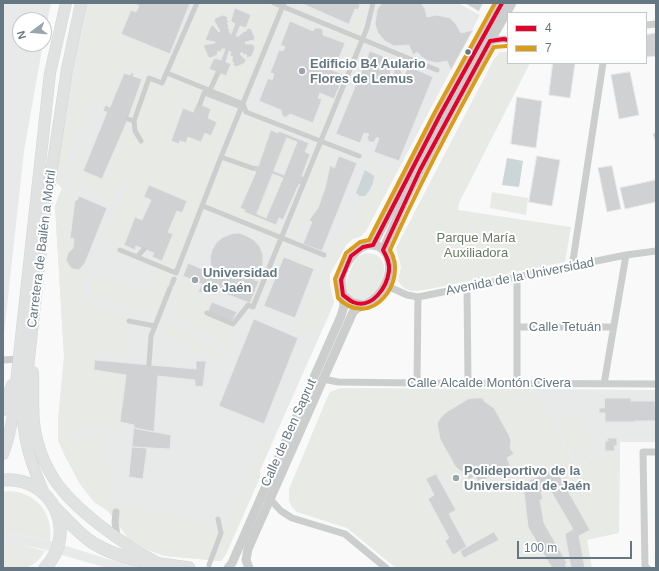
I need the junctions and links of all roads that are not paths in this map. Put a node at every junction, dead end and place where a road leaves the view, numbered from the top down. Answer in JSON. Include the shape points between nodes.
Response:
{"nodes":[{"id":1,"x":66,"y":3,"type":"edge"},
{"id":2,"x":81,"y":3,"type":"edge"},
{"id":3,"x":197,"y":3,"type":"edge"},
{"id":4,"x":274,"y":3,"type":"edge"},
{"id":5,"x":373,"y":3,"type":"edge"},
{"id":6,"x":502,"y":3,"type":"edge"},
{"id":7,"x":512,"y":3,"type":"edge"},
{"id":8,"x":282,"y":4,"type":"edge"},
{"id":9,"x":363,"y":39,"type":"junction"},
{"id":10,"x":507,"y":40,"type":"edge"},
{"id":11,"x":490,"y":41,"type":"junction"},
{"id":12,"x":603,"y":64,"type":"edge"},
{"id":13,"x":437,"y":70,"type":"dead end"},
{"id":14,"x":167,"y":73,"type":"junction"},
{"id":15,"x":218,"y":73,"type":"dead end"},
{"id":16,"x":210,"y":90,"type":"junction"},
{"id":17,"x":200,"y":104,"type":"dead end"},
{"id":18,"x":242,"y":106,"type":"junction"},
{"id":19,"x":128,"y":119,"type":"dead end"},
{"id":20,"x":134,"y":121,"type":"junction"},
{"id":21,"x":141,"y":141,"type":"dead end"},
{"id":22,"x":322,"y":141,"type":"junction"},
{"id":23,"x":359,"y":156,"type":"dead end"},
{"id":24,"x":221,"y":158,"type":"junction"},
{"id":25,"x":252,"y":168,"type":"dead end"},
{"id":26,"x":203,"y":206,"type":"junction"},
{"id":27,"x":282,"y":238,"type":"junction"},
{"id":28,"x":373,"y":245,"type":"junction"},
{"id":29,"x":144,"y":249,"type":"dead end"},
{"id":30,"x":120,"y":250,"type":"dead end"},
{"id":31,"x":383,"y":250,"type":"junction"},
{"id":32,"x":656,"y":251,"type":"edge"},
{"id":33,"x":324,"y":255,"type":"dead end"},
{"id":34,"x":626,"y":255,"type":"junction"},
{"id":35,"x":137,"y":257,"type":"junction"},
{"id":36,"x":572,"y":267,"type":"junction"},
{"id":37,"x":517,"y":278,"type":"junction"},
{"id":38,"x":172,"y":284,"type":"dead end"},
{"id":39,"x":385,"y":285,"type":"junction"},
{"id":40,"x":467,"y":288,"type":"junction"},
{"id":41,"x":343,"y":295,"type":"junction"},
{"id":42,"x":418,"y":298,"type":"junction"},
{"id":43,"x":363,"y":305,"type":"junction"},
{"id":44,"x":207,"y":313,"type":"dead end"},
{"id":45,"x":129,"y":321,"type":"dead end"},
{"id":46,"x":155,"y":326,"type":"junction"},
{"id":47,"x":517,"y":327,"type":"junction"},
{"id":48,"x":613,"y":327,"type":"junction"},
{"id":49,"x":31,"y":338,"type":"junction"},
{"id":50,"x":19,"y":359,"type":"junction"},
{"id":51,"x":3,"y":360,"type":"edge"},
{"id":52,"x":149,"y":364,"type":"dead end"},
{"id":53,"x":17,"y":374,"type":"junction"},
{"id":54,"x":323,"y":379,"type":"junction"},
{"id":55,"x":417,"y":383,"type":"junction"},
{"id":56,"x":468,"y":383,"type":"junction"},
{"id":57,"x":517,"y":383,"type":"junction"},
{"id":58,"x":604,"y":384,"type":"junction"},
{"id":59,"x":656,"y":384,"type":"edge"},
{"id":60,"x":3,"y":410,"type":"edge"},
{"id":61,"x":656,"y":452,"type":"edge"},
{"id":62,"x":3,"y":454,"type":"edge"},
{"id":63,"x":3,"y":480,"type":"edge"},
{"id":64,"x":44,"y":494,"type":"junction"},
{"id":65,"x":270,"y":499,"type":"junction"},
{"id":66,"x":54,"y":507,"type":"junction"},
{"id":67,"x":218,"y":519,"type":"dead end"},
{"id":68,"x":102,"y":526,"type":"junction"},
{"id":69,"x":117,"y":537,"type":"junction"},
{"id":70,"x":158,"y":563,"type":"junction"},
{"id":71,"x":209,"y":565,"type":"dead end"},
{"id":72,"x":45,"y":568,"type":"edge"},
{"id":73,"x":189,"y":568,"type":"edge"},
{"id":74,"x":228,"y":568,"type":"edge"},
{"id":75,"x":249,"y":568,"type":"edge"},
{"id":76,"x":386,"y":568,"type":"edge"},
{"id":77,"x":647,"y":568,"type":"edge"}],
"edges":[{"from":1,"to":50,"type":"main road","name":"Carretera de Bailén a Motril","via":[[50,73]]},
{"from":2,"to":49,"type":"main road","name":"Carretera de Bailén a Motril","via":[[67,70],[45,214]]},
{"from":3,"to":14,"type":"street"},
{"from":4,"to":8,"type":"street"},
{"from":5,"to":9,"type":"street"},
{"from":6,"to":28,"type":"street","via":[[440,114]]},
{"from":7,"to":11,"type":"street"},
{"from":8,"to":9,"type":"street"},
{"from":8,"to":18,"type":"street"},
{"from":9,"to":13,"type":"street"},
{"from":9,"to":22,"type":"street"},
{"from":10,"to":11,"type":"street"},
{"from":11,"to":31,"type":"street","via":[[454,105]]},
{"from":12,"to":36,"type":"street"},
{"from":14,"to":16,"type":"street"},
{"from":14,"to":20,"type":"street","via":[[162,83],[149,78]]},
{"from":15,"to":16,"type":"street"},
{"from":16,"to":18,"type":"street"},
{"from":17,"to":18,"type":"street","via":[[204,93]]},
{"from":18,"to":22,"type":"street","via":[[246,112]]},
{"from":18,"to":24,"type":"street"},
{"from":19,"to":20,"type":"street"},
{"from":20,"to":21,"type":"street","via":[[135,131]]},
{"from":22,"to":23,"type":"street"},
{"from":22,"to":27,"type":"street"},
{"from":24,"to":25,"type":"street"},
{"from":24,"to":26,"type":"street"},
{"from":26,"to":27,"type":"street"},
{"from":26,"to":35,"type":"street","via":[[176,273]]},
{"from":27,"to":33,"type":"street"},
{"from":27,"to":44,"type":"street","via":[[253,307],[248,305],[233,324]]},
{"from":28,"to":31,"type":"street"},
{"from":28,"to":41,"type":"street","via":[[363,247],[351,256],[341,280]]},
{"from":29,"to":35,"type":"street"},
{"from":30,"to":35,"type":"street"},
{"from":31,"to":39,"type":"street","via":[[390,266]]},
{"from":32,"to":34,"type":"street","name":"Avenida de la Universidad"},
{"from":34,"to":36,"type":"street","name":"Avenida de la Universidad"},
{"from":34,"to":48,"type":"street"},
{"from":36,"to":37,"type":"street","name":"Avenida de la Universidad"},
{"from":37,"to":40,"type":"street","name":"Avenida de la Universidad"},
{"from":37,"to":47,"type":"street"},
{"from":38,"to":46,"type":"street"},
{"from":39,"to":42,"type":"street"},
{"from":39,"to":43,"type":"street","via":[[375,298]]},
{"from":40,"to":42,"type":"street","name":"Avenida de la Universidad"},
{"from":40,"to":56,"type":"street"},
{"from":41,"to":43,"type":"street","via":[[351,302]]},
{"from":41,"to":74,"type":"street","name":"Calle de Ben Saprut","via":[[344,306],[341,316]]},
{"from":42,"to":55,"type":"street"},
{"from":43,"to":54,"type":"street","name":"Calle de Ben Saprut","via":[[353,312]]},
{"from":45,"to":46,"type":"street"},
{"from":46,"to":52,"type":"street","via":[[151,336]]},
{"from":47,"to":48,"type":"street","name":"Calle Tetuán"},
{"from":47,"to":57,"type":"street"},
{"from":48,"to":58,"type":"street"},
{"from":49,"to":64,"type":"main road","name":"Carretera de Bailén a Motril","via":[[23,423],[28,453]]},
{"from":49,"to":68,"type":"main road","via":[[34,423],[44,462],[66,494]]},
{"from":50,"to":51,"type":"street"},
{"from":50,"to":53,"type":"main road","name":"Carretera de Bailén a Motril"},
{"from":53,"to":60,"type":"main road"},
{"from":53,"to":62,"type":"main road","name":"Carretera de Bailén a Motril","via":[[14,412]]},
{"from":54,"to":55,"type":"street","name":"Calle Alcalde Montón Civera","via":[[338,382]]},
{"from":54,"to":65,"type":"street","name":"Calle de Ben Saprut"},
{"from":55,"to":56,"type":"street","name":"Calle Alcalde Montón Civera"},
{"from":56,"to":57,"type":"street","name":"Calle Alcalde Montón Civera"},
{"from":57,"to":58,"type":"street","name":"Calle Alcalde Montón Civera"},
{"from":58,"to":59,"type":"street","name":"Calle Alcalde Montón Civera"},
{"from":61,"to":77,"type":"street","via":[[643,452]]},
{"from":63,"to":64,"type":"highway","via":[[24,482]]},
{"from":64,"to":66,"type":"highway"},
{"from":65,"to":75,"type":"street","name":"Calle de Ben Saprut","via":[[248,549],[246,560]]},
{"from":65,"to":76,"type":"street","name":"Calle de Ben Saprut","via":[[281,512],[292,518],[345,534]]},
{"from":66,"to":70,"type":"highway","via":[[93,543],[125,557]]},
{"from":66,"to":72,"type":"highway","via":[[60,523],[60,539],[53,559]]},
{"from":67,"to":71,"type":"street","via":[[221,533]]},
{"from":68,"to":69,"type":"main road"},
{"from":68,"to":69,"type":"street","via":[[113,519],[116,512]]},
{"from":69,"to":70,"type":"main road"},
{"from":70,"to":73,"type":"highway"}]}
